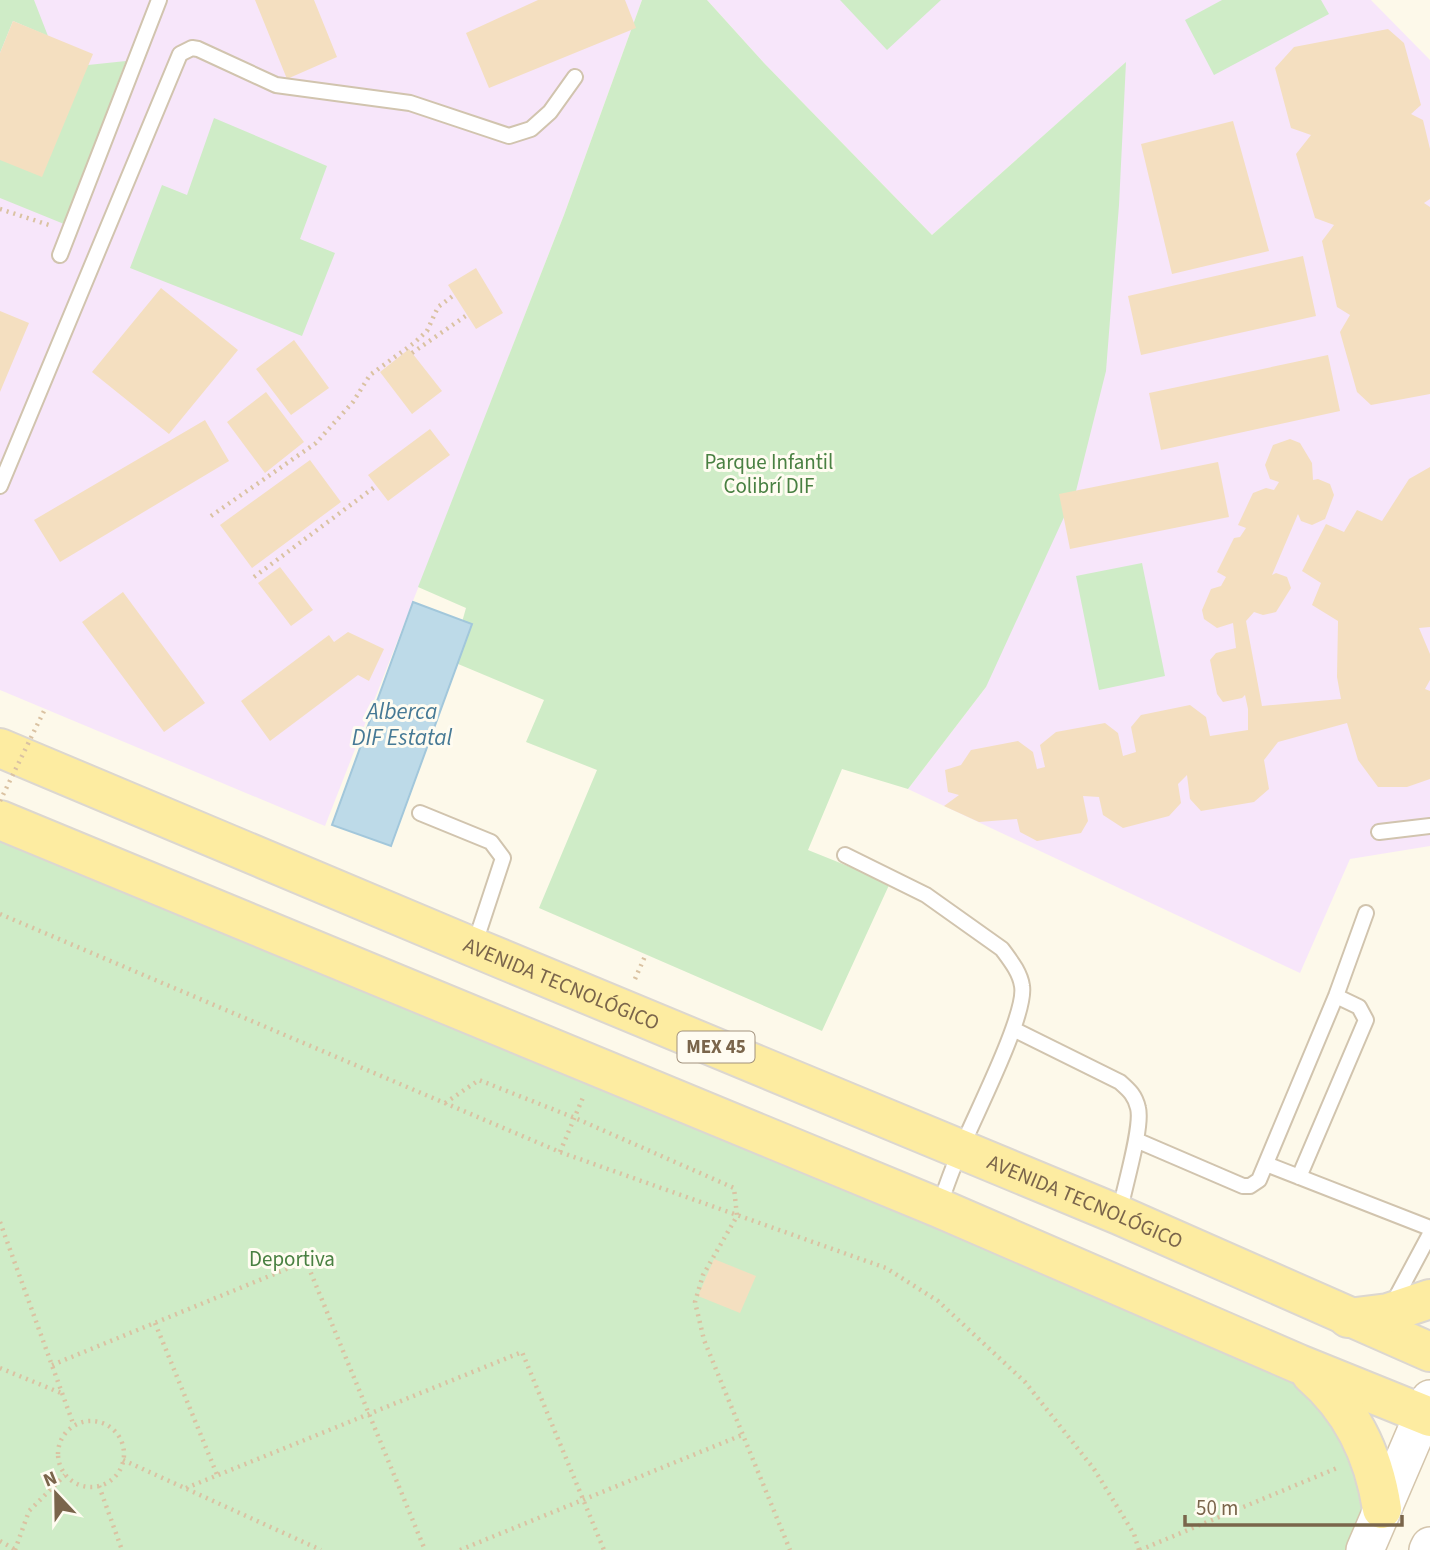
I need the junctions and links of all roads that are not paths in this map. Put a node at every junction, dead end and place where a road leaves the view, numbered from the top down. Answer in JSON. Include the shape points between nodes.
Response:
{"nodes":[{"id":1,"x":159,"y":0,"type":"edge"},
{"id":2,"x":575,"y":78,"type":"dead end"},
{"id":3,"x":60,"y":255,"type":"dead end"},
{"id":4,"x":0,"y":486,"type":"edge"},
{"id":5,"x":0,"y":748,"type":"edge"},
{"id":6,"x":420,"y":813,"type":"dead end"},
{"id":7,"x":0,"y":821,"type":"edge"},
{"id":8,"x":1430,"y":827,"type":"edge"},
{"id":9,"x":1379,"y":832,"type":"dead end"},
{"id":10,"x":845,"y":855,"type":"dead end"},
{"id":11,"x":1366,"y":913,"type":"dead end"},
{"id":12,"x":473,"y":947,"type":"junction"},
{"id":13,"x":1336,"y":996,"type":"junction"},
{"id":14,"x":1013,"y":1029,"type":"junction"},
{"id":15,"x":1136,"y":1140,"type":"junction"},
{"id":16,"x":961,"y":1149,"type":"junction"},
{"id":17,"x":1266,"y":1164,"type":"junction"},
{"id":18,"x":1299,"y":1177,"type":"junction"},
{"id":19,"x":939,"y":1208,"type":"junction"},
{"id":20,"x":1119,"y":1215,"type":"junction"},
{"id":21,"x":1430,"y":1228,"type":"edge"},
{"id":22,"x":1430,"y":1234,"type":"edge"},
{"id":23,"x":1430,"y":1299,"type":"edge"},
{"id":24,"x":1388,"y":1313,"type":"junction"},
{"id":25,"x":1348,"y":1318,"type":"junction"},
{"id":26,"x":1430,"y":1352,"type":"edge"},
{"id":27,"x":1299,"y":1364,"type":"junction"},
{"id":28,"x":1428,"y":1410,"type":"edge"},
{"id":29,"x":1382,"y":1510,"type":"junction"},
{"id":30,"x":1365,"y":1550,"type":"edge"}],
"edges":[{"from":1,"to":3,"type":"lane"},
{"from":2,"to":4,"type":"lane","via":[[531,129],[509,136],[410,103],[276,85],[198,49],[180,54]]},
{"from":5,"to":12,"type":"main road","name":"AVENIDA TECNOLÓGICO","number":"MEX 45"},
{"from":6,"to":12,"type":"lane","via":[[491,842],[503,858]]},
{"from":7,"to":19,"type":"main road"},
{"from":8,"to":9,"type":"lane"},
{"from":10,"to":14,"type":"lane","via":[[926,895],[1002,949],[1023,988]]},
{"from":11,"to":13,"type":"lane"},
{"from":12,"to":16,"type":"main road","name":"AVENIDA TECNOLÓGICO","number":"MEX 45"},
{"from":13,"to":17,"type":"lane"},
{"from":13,"to":18,"type":"lane","via":[[1359,1007],[1366,1020]]},
{"from":14,"to":15,"type":"lane","via":[[1120,1082],[1133,1093],[1139,1110]]},
{"from":14,"to":16,"type":"lane"},
{"from":15,"to":17,"type":"lane","via":[[1243,1186],[1255,1184]]},
{"from":15,"to":20,"type":"lane"},
{"from":16,"to":19,"type":"lane"},
{"from":16,"to":20,"type":"main road","name":"AVENIDA TECNOLÓGICO","number":"MEX 45"},
{"from":17,"to":18,"type":"lane"},
{"from":18,"to":21,"type":"lane"},
{"from":19,"to":27,"type":"main road"},
{"from":20,"to":25,"type":"main road","name":"AVENIDA TECNOLÓGICO","number":"MEX 45"},
{"from":22,"to":24,"type":"lane"},
{"from":23,"to":24,"type":"main road"},
{"from":24,"to":25,"type":"main road"},
{"from":25,"to":26,"type":"main road","name":"AVENIDA TECNOLÓGICO","number":"MEX 45"},
{"from":27,"to":28,"type":"main road"},
{"from":27,"to":29,"type":"main road","via":[[1328,1389],[1352,1420],[1370,1455]]},
{"from":28,"to":29,"type":"main road"},
{"from":29,"to":30,"type":"main road"}]}
